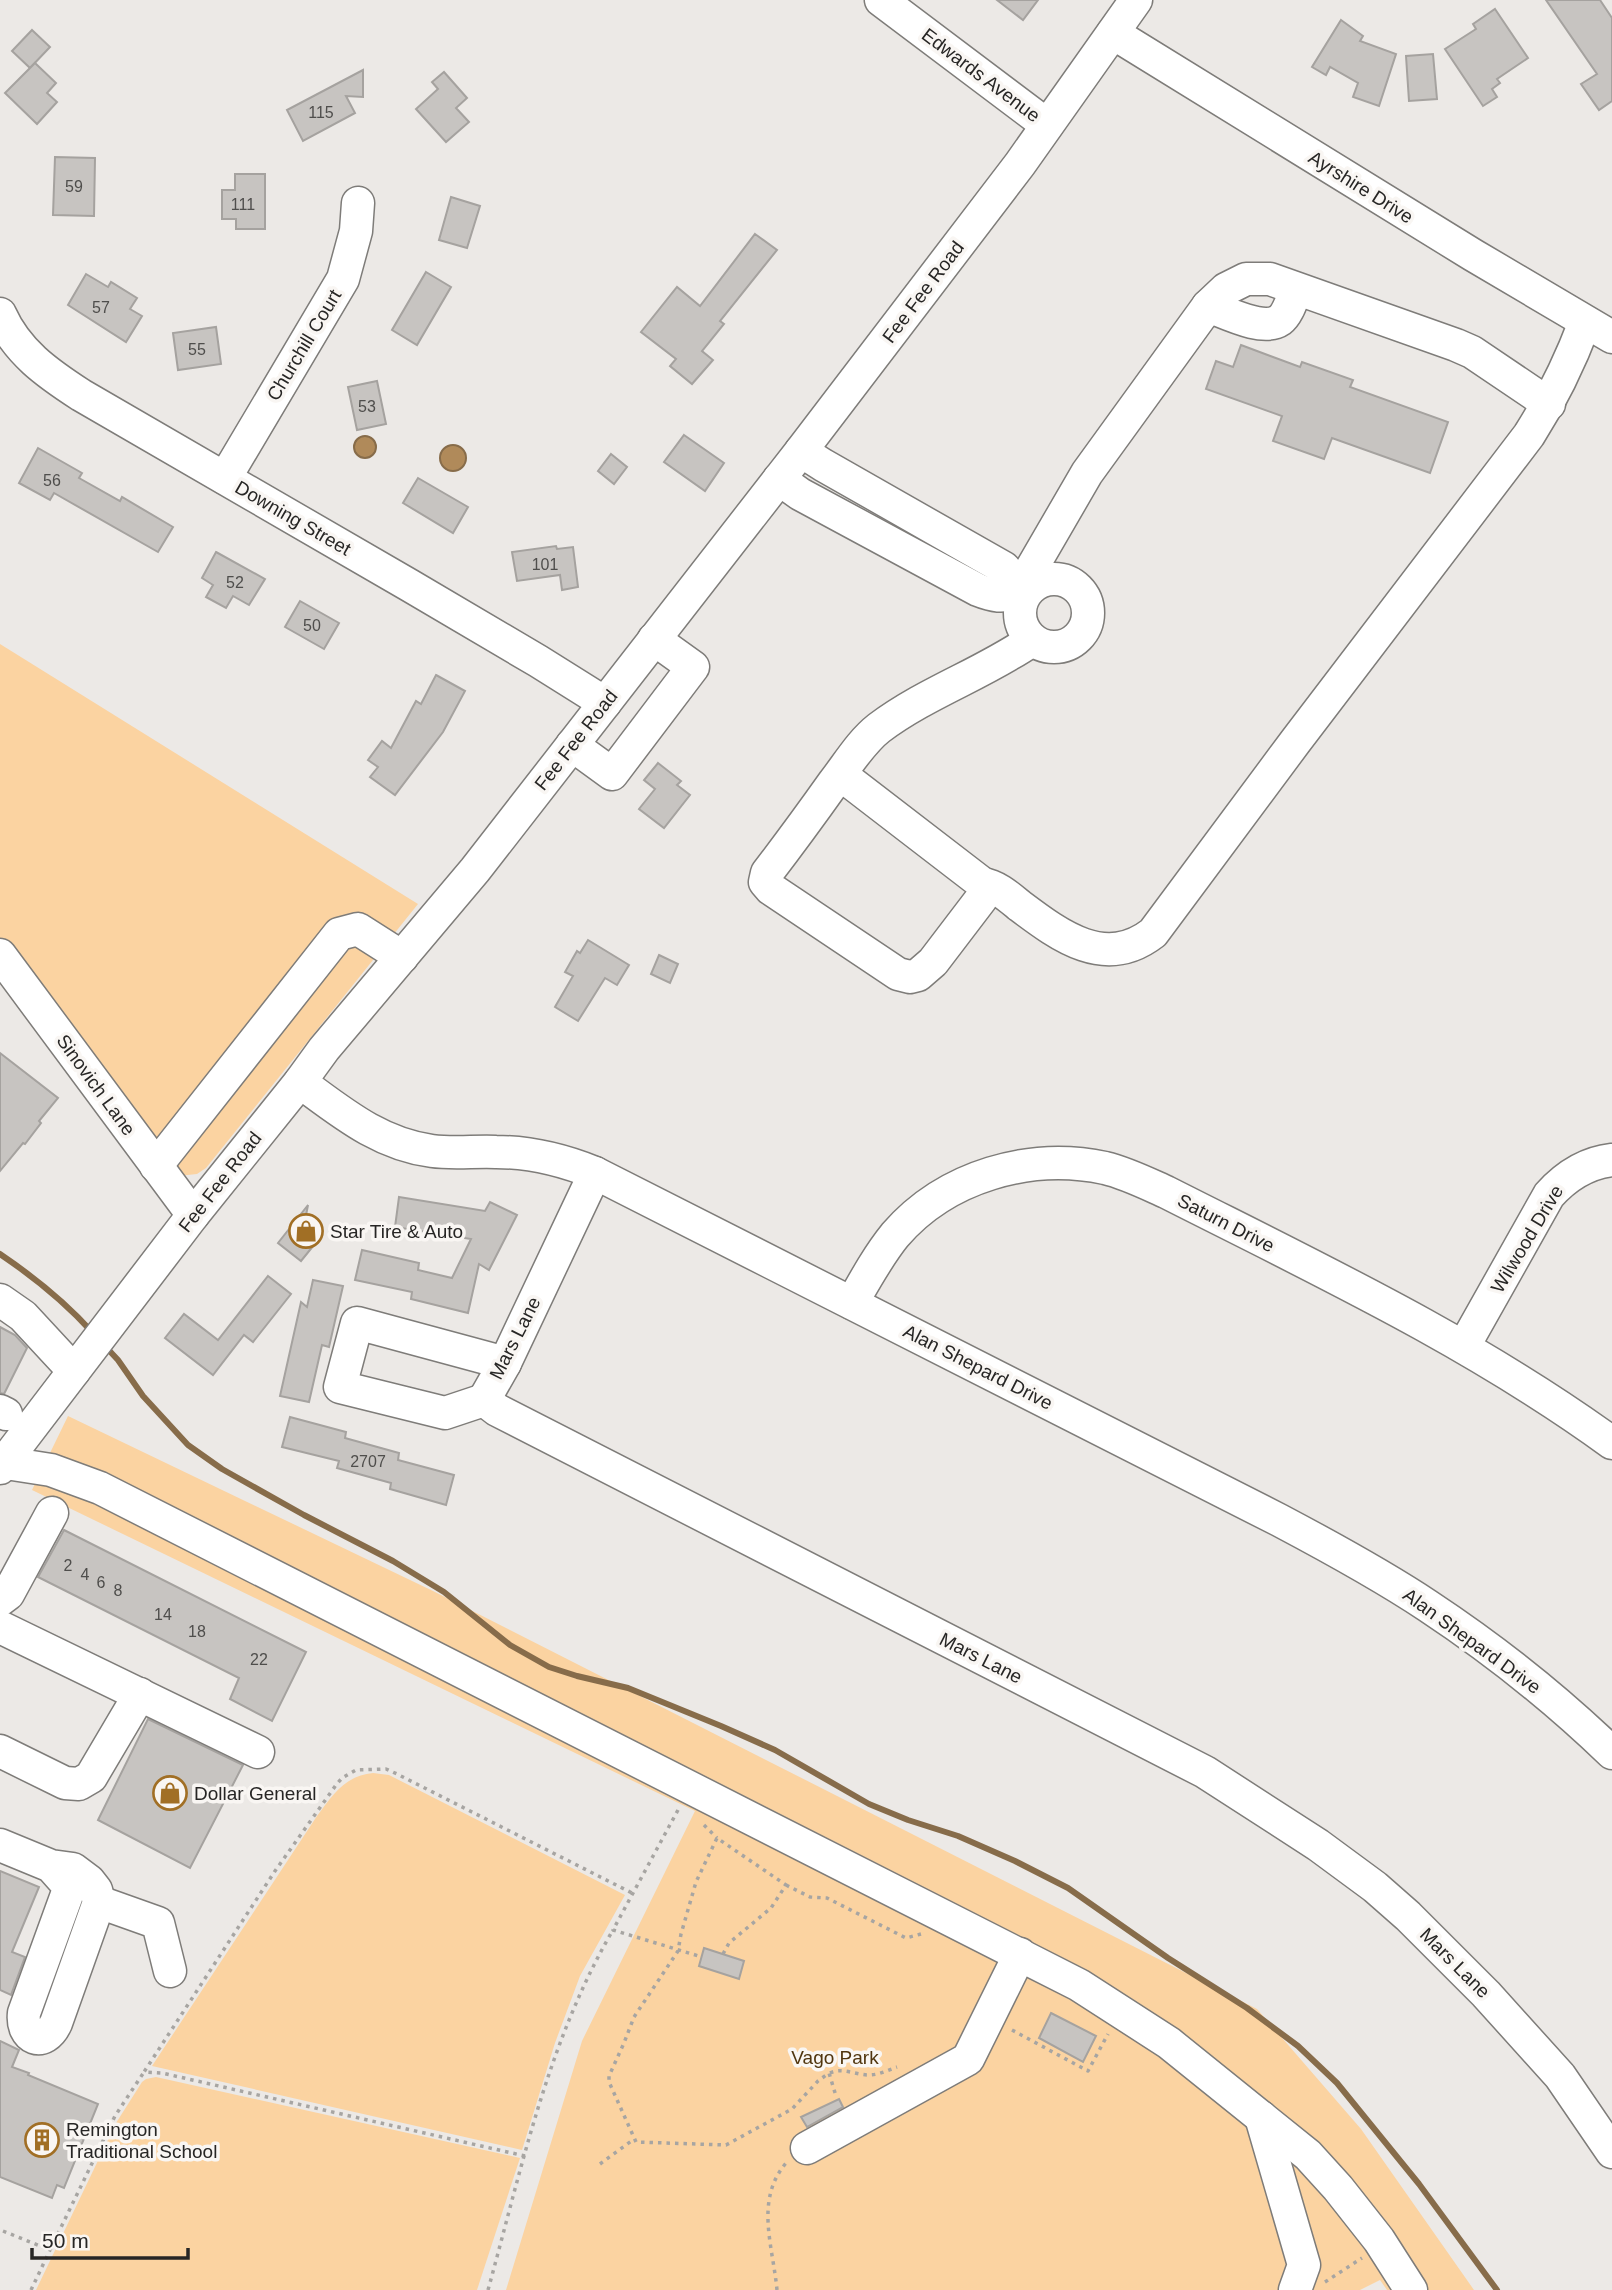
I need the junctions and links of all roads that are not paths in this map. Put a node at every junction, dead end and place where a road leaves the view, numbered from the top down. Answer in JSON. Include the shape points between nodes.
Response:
{"nodes":[{"id":1,"x":881,"y":0,"type":"edge"},
{"id":2,"x":1136,"y":0,"type":"edge"},
{"id":3,"x":1112,"y":33,"type":"junction"},
{"id":4,"x":1047,"y":125,"type":"junction"},
{"id":5,"x":358,"y":203,"type":"dead end"},
{"id":6,"x":1296,"y":290,"type":"junction"},
{"id":7,"x":1208,"y":306,"type":"junction"},
{"id":8,"x":0,"y":314,"type":"edge"},
{"id":9,"x":1585,"y":322,"type":"junction"},
{"id":10,"x":1612,"y":337,"type":"edge"},
{"id":11,"x":1549,"y":404,"type":"junction"},
{"id":12,"x":801,"y":451,"type":"junction"},
{"id":13,"x":225,"y":478,"type":"junction"},
{"id":14,"x":779,"y":479,"type":"junction"},
{"id":15,"x":1021,"y":594,"type":"junction"},
{"id":16,"x":654,"y":639,"type":"junction"},
{"id":17,"x":1032,"y":639,"type":"junction"},
{"id":18,"x":605,"y":703,"type":"junction"},
{"id":19,"x":572,"y":745,"type":"junction"},
{"id":20,"x":840,"y":775,"type":"junction"},
{"id":21,"x":983,"y":884,"type":"junction"},
{"id":22,"x":0,"y":955,"type":"edge"},
{"id":23,"x":402,"y":957,"type":"junction"},
{"id":24,"x":300,"y":1082,"type":"junction"},
{"id":25,"x":1612,"y":1160,"type":"edge"},
{"id":26,"x":156,"y":1166,"type":"junction"},
{"id":27,"x":595,"y":1173,"type":"junction"},
{"id":28,"x":193,"y":1215,"type":"junction"},
{"id":29,"x":0,"y":1300,"type":"edge"},
{"id":30,"x":852,"y":1303,"type":"junction"},
{"id":31,"x":1464,"y":1346,"type":"junction"},
{"id":32,"x":505,"y":1363,"type":"junction"},
{"id":33,"x":76,"y":1368,"type":"junction"},
{"id":34,"x":484,"y":1400,"type":"junction"},
{"id":35,"x":1612,"y":1443,"type":"edge"},
{"id":36,"x":1,"y":1464,"type":"edge"},
{"id":37,"x":51,"y":1513,"type":"dead end"},
{"id":38,"x":0,"y":1600,"type":"edge"},
{"id":39,"x":0,"y":1627,"type":"edge"},
{"id":40,"x":140,"y":1694,"type":"junction"},
{"id":41,"x":0,"y":1751,"type":"edge"},
{"id":42,"x":258,"y":1752,"type":"dead end"},
{"id":43,"x":1612,"y":1753,"type":"edge"},
{"id":44,"x":0,"y":1844,"type":"edge"},
{"id":45,"x":51,"y":1866,"type":"junction"},
{"id":46,"x":99,"y":1902,"type":"junction"},
{"id":47,"x":1020,"y":1954,"type":"junction"},
{"id":48,"x":170,"y":1971,"type":"dead end"},
{"id":49,"x":1261,"y":2117,"type":"junction"},
{"id":50,"x":807,"y":2148,"type":"road end"},
{"id":51,"x":1612,"y":2152,"type":"edge"},
{"id":52,"x":1310,"y":2286,"type":"edge"},
{"id":53,"x":1411,"y":2290,"type":"edge"}],
"edges":[{"from":1,"to":4,"type":"street","name":"Edwards Avenue"},
{"from":2,"to":3,"type":"street","name":"Fee Fee Road"},
{"from":3,"to":4,"type":"street","name":"Fee Fee Road"},
{"from":3,"to":9,"type":"street","name":"Ayrshire Drive"},
{"from":4,"to":12,"type":"street","name":"Fee Fee Road"},
{"from":5,"to":13,"type":"street","name":"Churchill Court","via":[[343,279]]},
{"from":6,"to":7,"type":"street","via":[[1270,279],[1246,279]]},
{"from":6,"to":7,"type":"street","via":[[1286,313],[1271,324],[1254,323]]},
{"from":6,"to":11,"type":"street","via":[[1472,352]]},
{"from":7,"to":15,"type":"street","via":[[1094,462]]},
{"from":8,"to":13,"type":"street","name":"Downing Street","via":[[10,334],[45,371]]},
{"from":9,"to":10,"type":"street","name":"Ayrshire Drive"},
{"from":9,"to":11,"type":"street"},
{"from":11,"to":21,"type":"street","via":[[1153,933],[1125,948],[1086,946]]},
{"from":12,"to":14,"type":"street","name":"Fee Fee Road"},
{"from":12,"to":15,"type":"street","via":[[1004,568]]},
{"from":13,"to":18,"type":"street","name":"Downing Street"},
{"from":14,"to":15,"type":"street","via":[[978,590],[1004,597]]},
{"from":14,"to":16,"type":"street","name":"Fee Fee Road"},
{"from":15,"to":17,"type":"street","via":[[1020,620]]},
{"from":15,"to":17,"type":"street","via":[[1039,581],[1061,579],[1072,583],[1086,600],[1087,622],[1074,640],[1053,647]]},
{"from":16,"to":18,"type":"street","name":"Fee Fee Road"},
{"from":16,"to":19,"type":"street","via":[[694,667],[612,774]]},
{"from":17,"to":20,"type":"street","via":[[1005,659],[917,702],[876,730]]},
{"from":18,"to":19,"type":"street","name":"Fee Fee Road"},
{"from":19,"to":23,"type":"street","name":"Fee Fee Road"},
{"from":20,"to":21,"type":"street"},
{"from":20,"to":21,"type":"street","via":[[767,873],[765,882],[771,889],[898,974],[910,977],[933,962],[981,899]]},
{"from":22,"to":26,"type":"street","name":"Sinovich Lane"},
{"from":23,"to":24,"type":"street","name":"Fee Fee Road"},
{"from":23,"to":26,"type":"street","via":[[358,929],[339,934]]},
{"from":24,"to":27,"type":"street","name":"Alan Shepard Drive","via":[[359,1125],[396,1142],[432,1151],[534,1154]]},
{"from":24,"to":28,"type":"street","name":"Fee Fee Road"},
{"from":25,"to":31,"type":"street","name":"Wilwood Drive","via":[[1598,1161],[1564,1178],[1549,1195]]},
{"from":26,"to":28,"type":"street","name":"Sinovich Lane"},
{"from":27,"to":30,"type":"street","name":"Alan Shepard Drive"},
{"from":27,"to":32,"type":"street","name":"Mars Lane"},
{"from":28,"to":33,"type":"street","name":"Fee Fee Road"},
{"from":29,"to":33,"type":"street"},
{"from":30,"to":31,"type":"street","name":"Saturn Drive","via":[[897,1233],[952,1189],[1002,1170],[1084,1165],[1130,1176],[1166,1192]]},
{"from":30,"to":43,"type":"street","name":"Alan Shepard Drive","via":[[1366,1567],[1491,1651]]},
{"from":31,"to":35,"type":"street","name":"Saturn Drive"},
{"from":32,"to":34,"type":"street","name":"Mars Lane"},
{"from":32,"to":34,"type":"street","via":[[357,1323],[340,1387],[444,1413]]},
{"from":33,"to":36,"type":"street","name":"Fee Fee Road"},
{"from":34,"to":51,"type":"street","name":"Mars Lane","via":[[1205,1772],[1318,1845],[1408,1916],[1486,1994],[1560,2076]]},
{"from":36,"to":47,"type":"street","via":[[51,1470],[100,1488]]},
{"from":37,"to":38,"type":"street","via":[[8,1594]]},
{"from":39,"to":40,"type":"street"},
{"from":40,"to":41,"type":"street","via":[[92,1777],[79,1784],[65,1783]]},
{"from":40,"to":42,"type":"street"},
{"from":44,"to":45,"type":"street"},
{"from":45,"to":46,"type":"street","via":[[81,1874],[96,1890]]},
{"from":45,"to":46,"type":"street","via":[[67,1884],[69,1895],[24,2013],[25,2029],[34,2037],[52,2032]]},
{"from":46,"to":48,"type":"street","via":[[158,1923]]},
{"from":47,"to":49,"type":"street","via":[[1079,1984],[1169,2043]]},
{"from":47,"to":50,"type":"street","via":[[968,2059]]},
{"from":49,"to":52,"type":"street"},
{"from":49,"to":53,"type":"street","via":[[1308,2155],[1338,2188]]}]}
